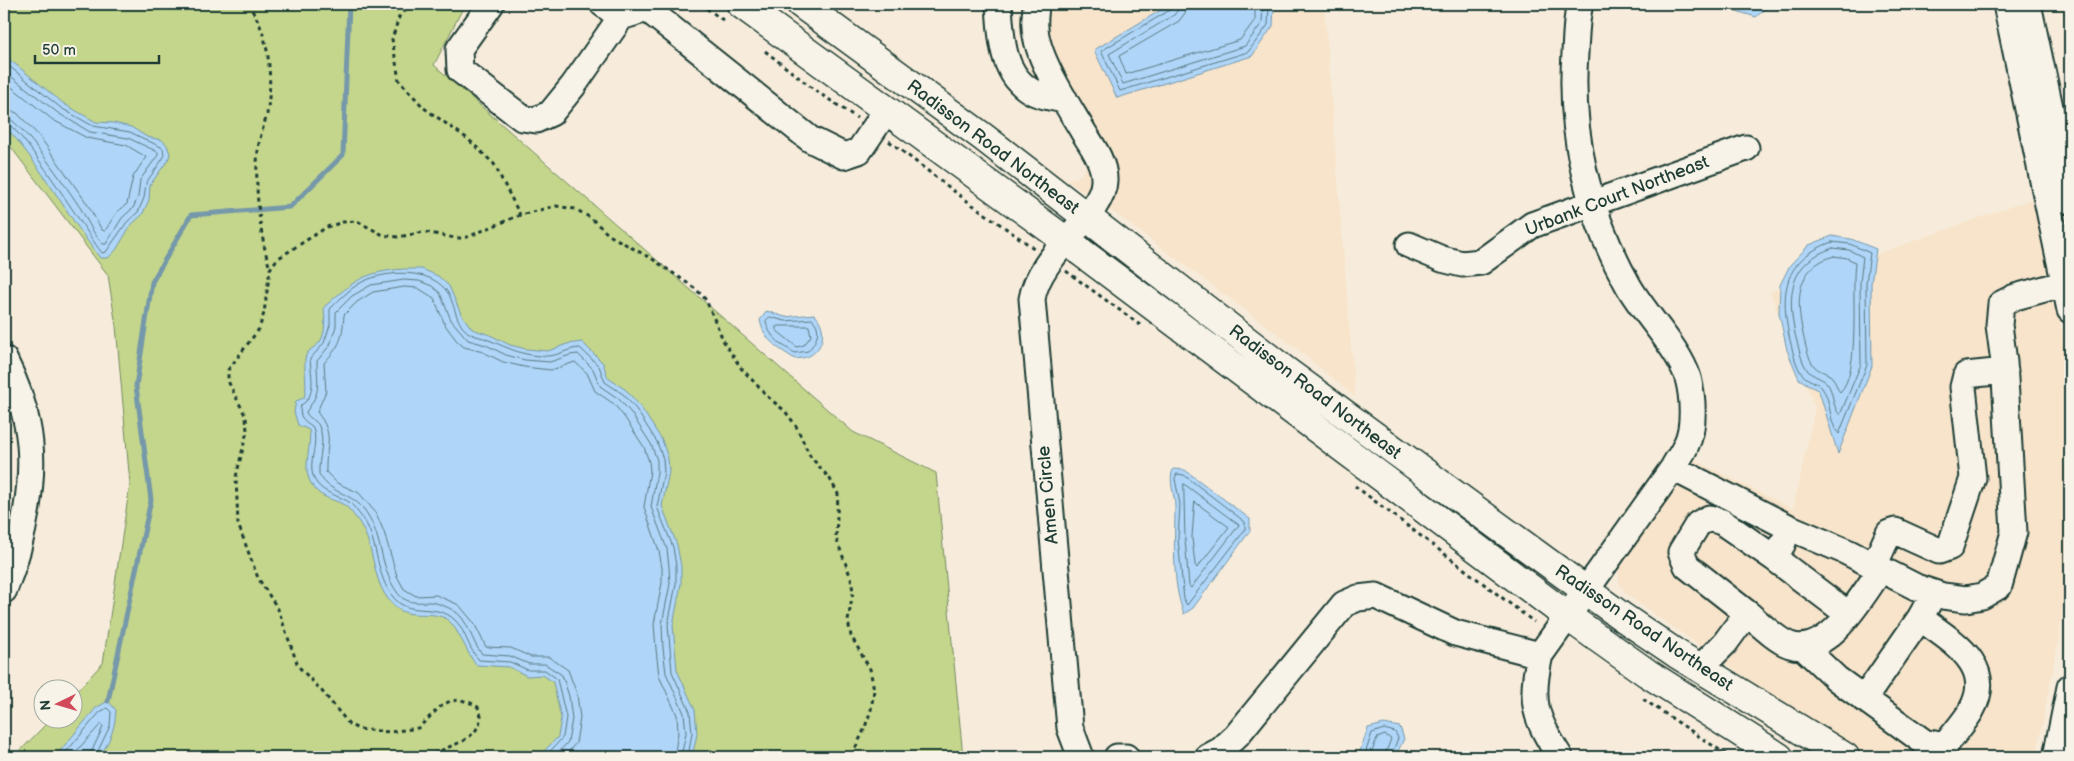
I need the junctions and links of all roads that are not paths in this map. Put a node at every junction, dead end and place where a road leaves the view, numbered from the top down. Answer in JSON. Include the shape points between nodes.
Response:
{"nodes":[{"id":1,"x":491,"y":4,"type":"edge"},
{"id":2,"x":801,"y":4,"type":"edge"},
{"id":3,"x":999,"y":4,"type":"edge"},
{"id":4,"x":1036,"y":4,"type":"edge"},
{"id":5,"x":1580,"y":4,"type":"edge"},
{"id":6,"x":2006,"y":4,"type":"edge"},
{"id":7,"x":2028,"y":4,"type":"edge"},
{"id":8,"x":649,"y":6,"type":"edge"},
{"id":9,"x":612,"y":10,"type":"edge"},
{"id":10,"x":735,"y":13,"type":"edge"},
{"id":11,"x":1065,"y":100,"type":"junction"},
{"id":12,"x":885,"y":124,"type":"junction"},
{"id":13,"x":1746,"y":148,"type":"dead end"},
{"id":14,"x":2070,"y":201,"type":"edge"},
{"id":15,"x":1592,"y":204,"type":"junction"},
{"id":16,"x":1085,"y":217,"type":"junction"},
{"id":17,"x":1065,"y":240,"type":"junction"},
{"id":18,"x":1409,"y":245,"type":"dead end"},
{"id":19,"x":2068,"y":283,"type":"edge"},
{"id":20,"x":2070,"y":310,"type":"edge"},
{"id":21,"x":4,"y":359,"type":"edge"},
{"id":22,"x":2005,"y":371,"type":"junction"},
{"id":23,"x":1673,"y":468,"type":"junction"},
{"id":24,"x":1792,"y":529,"type":"junction"},
{"id":25,"x":1774,"y":558,"type":"junction"},
{"id":26,"x":1878,"y":567,"type":"junction"},
{"id":27,"x":4,"y":590,"type":"edge"},
{"id":28,"x":1586,"y":590,"type":"junction"},
{"id":29,"x":1934,"y":593,"type":"junction"},
{"id":30,"x":1747,"y":613,"type":"junction"},
{"id":31,"x":1848,"y":614,"type":"junction"},
{"id":32,"x":1567,"y":616,"type":"junction"},
{"id":33,"x":1920,"y":618,"type":"junction"},
{"id":34,"x":1804,"y":648,"type":"junction"},
{"id":35,"x":1540,"y":655,"type":"junction"},
{"id":36,"x":1700,"y":668,"type":"junction"},
{"id":37,"x":2070,"y":686,"type":"edge"},
{"id":38,"x":1864,"y":699,"type":"junction"},
{"id":39,"x":1081,"y":757,"type":"edge"},
{"id":40,"x":1117,"y":757,"type":"edge"},
{"id":41,"x":1126,"y":757,"type":"edge"},
{"id":42,"x":1208,"y":757,"type":"edge"},
{"id":43,"x":1560,"y":757,"type":"edge"},
{"id":44,"x":1779,"y":757,"type":"edge"},
{"id":45,"x":1845,"y":757,"type":"edge"},
{"id":46,"x":2056,"y":757,"type":"edge"}],
"edges":[{"from":1,"to":9,"type":"street","via":[[459,49],[460,70],[522,118],[536,120],[556,106]]},
{"from":2,"to":16,"type":"main road","name":"Radisson Road Northeast","via":[[984,137]]},
{"from":3,"to":11,"type":"street","via":[[1004,51],[1018,81],[1034,92]]},
{"from":4,"to":11,"type":"street","name":"Amen Circle","via":[[1035,28],[1048,72]]},
{"from":5,"to":15,"type":"street","via":[[1572,87],[1574,126]]},
{"from":6,"to":19,"type":"street"},
{"from":7,"to":14,"type":"street"},
{"from":8,"to":9,"type":"street"},
{"from":8,"to":12,"type":"street","via":[[810,139],[844,156],[859,151]]},
{"from":10,"to":12,"type":"main road","name":"Radisson Road Northeast"},
{"from":11,"to":16,"type":"street","name":"Amen Circle","via":[[1095,150],[1103,170],[1102,192]]},
{"from":12,"to":17,"type":"main road","name":"Radisson Road Northeast"},
{"from":13,"to":15,"type":"street","name":"Urbank Court Northeast"},
{"from":15,"to":18,"type":"street","name":"Urbank Court Northeast","via":[[1532,225],[1481,262],[1462,264]]},
{"from":15,"to":23,"type":"street","via":[[1628,285],[1687,376],[1692,422],[1687,443]]},
{"from":16,"to":17,"type":"street","name":"Amen Circle"},
{"from":16,"to":28,"type":"main road","name":"Radisson Road Northeast","via":[[1287,372]]},
{"from":17,"to":32,"type":"main road","name":"Radisson Road Northeast"},
{"from":17,"to":39,"type":"street","name":"Amen Circle","via":[[1034,286],[1032,318],[1070,728]]},
{"from":19,"to":20,"type":"street"},
{"from":19,"to":22,"type":"street","via":[[2001,304],[1999,325]]},
{"from":21,"to":27,"type":"street","via":[[28,424],[31,470],[18,556]]},
{"from":22,"to":26,"type":"street","via":[[1966,375],[1963,387],[1973,478],[1950,547],[1939,551],[1895,531],[1889,533]]},
{"from":22,"to":29,"type":"street","via":[[2014,532],[2004,572],[1999,586],[1982,596],[1966,599]]},
{"from":23,"to":24,"type":"street"},
{"from":23,"to":28,"type":"street"},
{"from":24,"to":25,"type":"street"},
{"from":24,"to":26,"type":"street"},
{"from":25,"to":30,"type":"street","via":[[1722,522],[1709,518],[1698,524],[1681,552],[1687,566]]},
{"from":25,"to":31,"type":"street"},
{"from":26,"to":29,"type":"street"},
{"from":26,"to":31,"type":"street"},
{"from":28,"to":32,"type":"street"},
{"from":28,"to":36,"type":"main road","name":"Radisson Road Northeast"},
{"from":29,"to":33,"type":"street"},
{"from":30,"to":34,"type":"street","via":[[1788,645]]},
{"from":30,"to":36,"type":"street","via":[[1725,643]]},
{"from":31,"to":34,"type":"street","via":[[1819,644]]},
{"from":32,"to":35,"type":"street"},
{"from":32,"to":44,"type":"main road","name":"Radisson Road Northeast","via":[[1647,673]]},
{"from":33,"to":38,"type":"street"},
{"from":33,"to":38,"type":"street","via":[[1968,655],[1980,682],[1972,710],[1945,746],[1924,742]]},
{"from":34,"to":38,"type":"street"},
{"from":35,"to":42,"type":"street","via":[[1455,634],[1376,596],[1358,598],[1344,604],[1237,735]]},
{"from":35,"to":43,"type":"street","via":[[1534,688],[1536,710],[1541,727]]},
{"from":36,"to":45,"type":"main road","name":"Radisson Road Northeast"},
{"from":37,"to":46,"type":"street"},
{"from":40,"to":41,"type":"street"}]}
